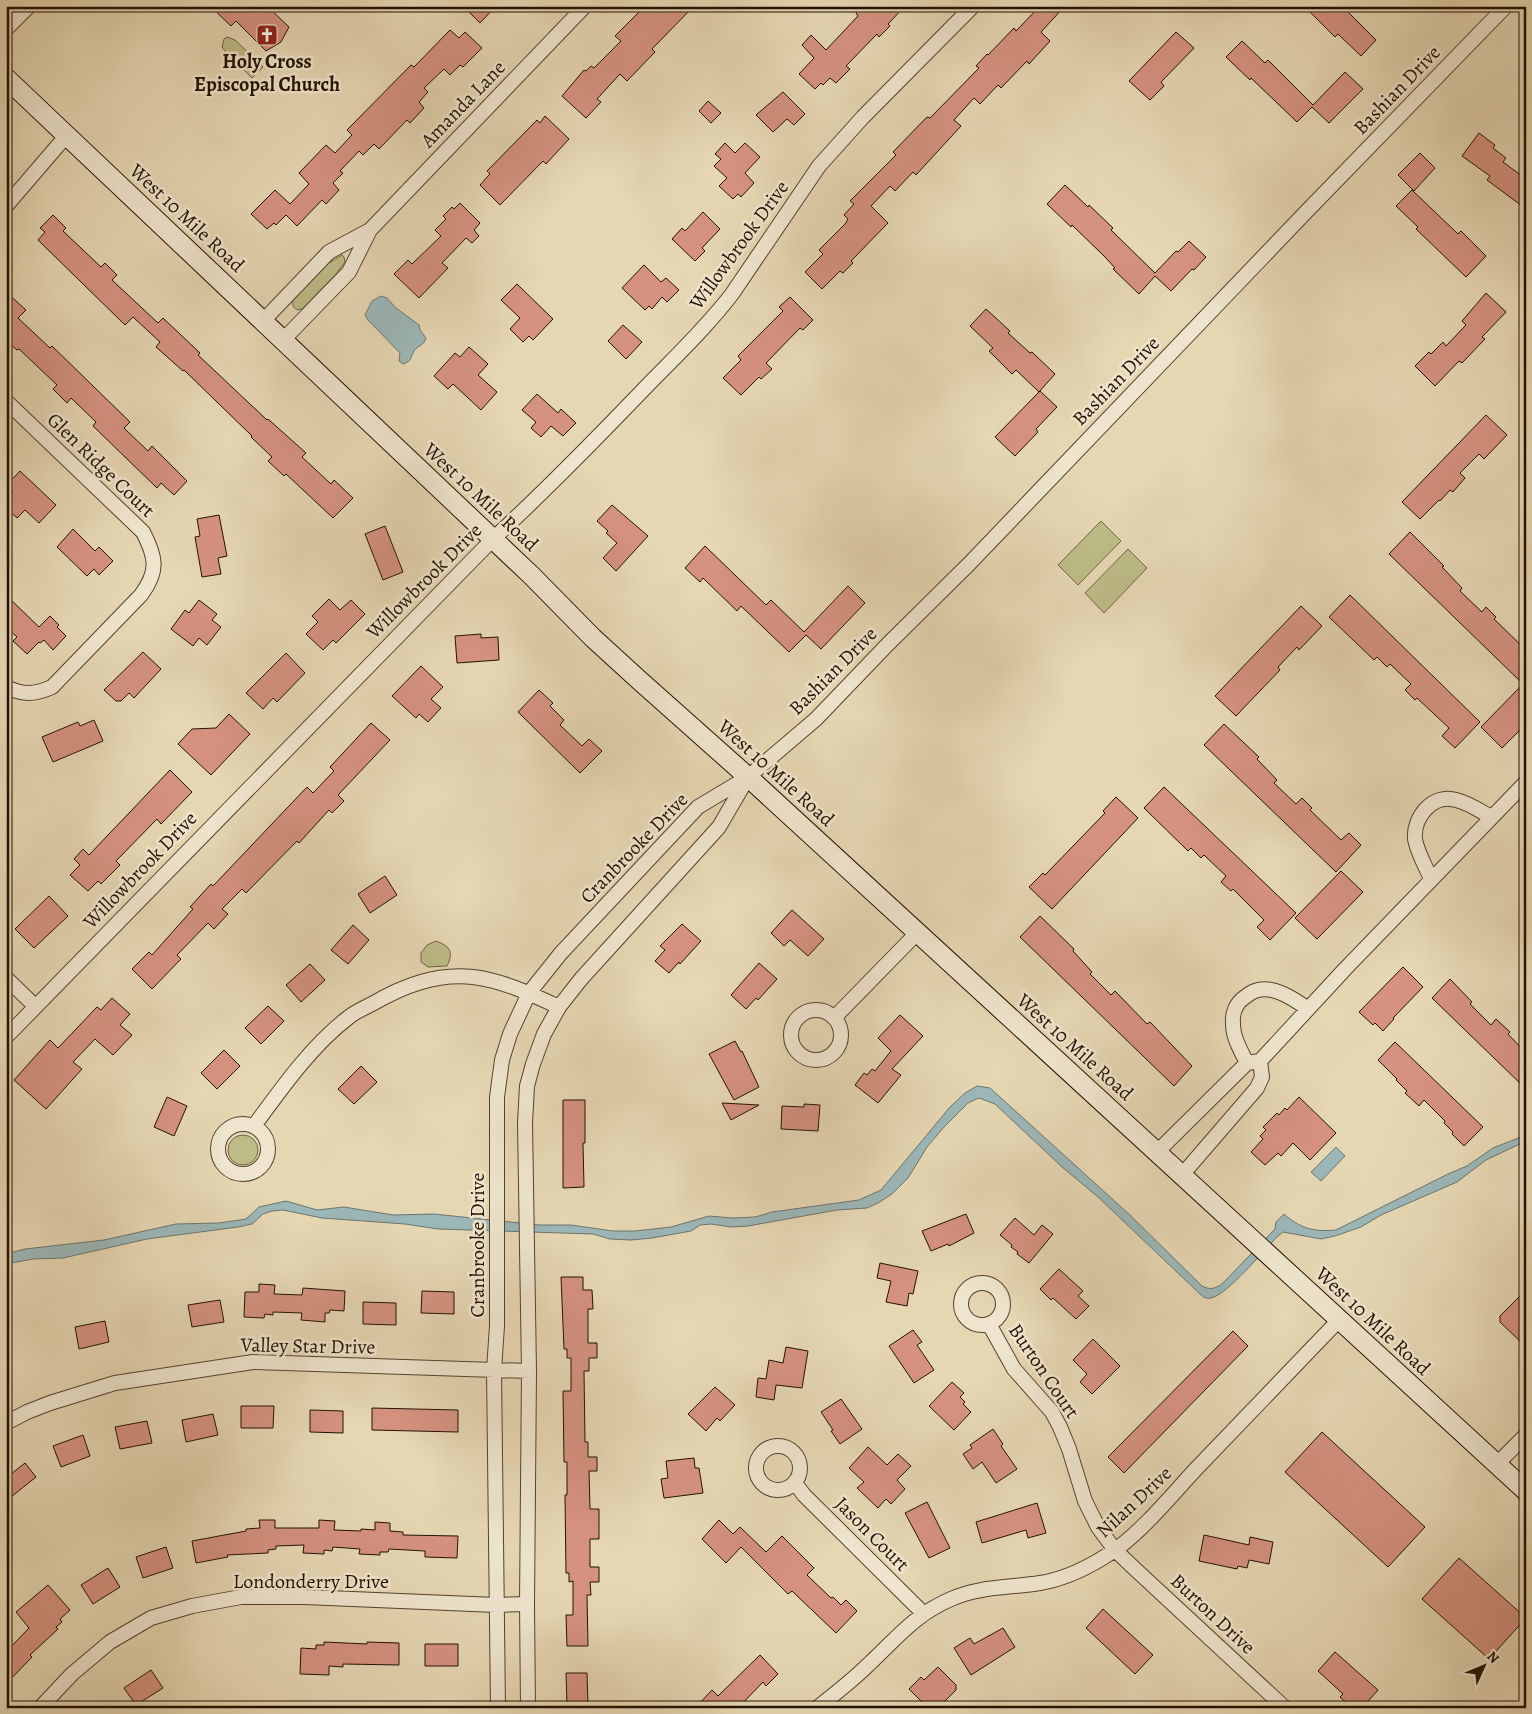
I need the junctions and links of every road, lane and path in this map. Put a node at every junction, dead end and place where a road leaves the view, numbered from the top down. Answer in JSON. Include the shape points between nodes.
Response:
{"nodes":[{"id":1,"x":29,"y":6,"type":"edge"},
{"id":2,"x":586,"y":6,"type":"edge"},
{"id":3,"x":973,"y":6,"type":"edge"},
{"id":4,"x":1506,"y":6,"type":"edge"},
{"id":5,"x":6,"y":29,"type":"edge"},
{"id":6,"x":6,"y":78,"type":"edge"},
{"id":7,"x":67,"y":135,"type":"junction"},
{"id":8,"x":6,"y":206,"type":"edge"},
{"id":9,"x":370,"y":230,"type":"junction"},
{"id":10,"x":263,"y":321,"type":"junction"},
{"id":11,"x":283,"y":340,"type":"junction"},
{"id":12,"x":6,"y":401,"type":"edge"},
{"id":13,"x":493,"y":539,"type":"junction"},
{"id":14,"x":6,"y":687,"type":"edge"},
{"id":15,"x":748,"y":777,"type":"junction"},
{"id":16,"x":1526,"y":782,"type":"edge"},
{"id":17,"x":1491,"y":817,"type":"junction"},
{"id":18,"x":1431,"y":879,"type":"junction"},
{"id":19,"x":917,"y":933,"type":"junction"},
{"id":20,"x":6,"y":978,"type":"edge"},
{"id":21,"x":529,"y":993,"type":"junction"},
{"id":22,"x":35,"y":1006,"type":"junction"},
{"id":23,"x":559,"y":1007,"type":"junction"},
{"id":24,"x":1308,"y":1009,"type":"junction"},
{"id":25,"x":834,"y":1018,"type":"dead end"},
{"id":26,"x":6,"y":1036,"type":"edge"},
{"id":27,"x":1253,"y":1062,"type":"junction"},
{"id":28,"x":254,"y":1126,"type":"dead end"},
{"id":29,"x":1157,"y":1152,"type":"junction"},
{"id":30,"x":1182,"y":1175,"type":"junction"},
{"id":31,"x":1338,"y":1320,"type":"junction"},
{"id":32,"x":989,"y":1324,"type":"dead end"},
{"id":33,"x":494,"y":1370,"type":"junction"},
{"id":34,"x":529,"y":1371,"type":"junction"},
{"id":35,"x":6,"y":1423,"type":"edge"},
{"id":36,"x":1526,"y":1435,"type":"edge"},
{"id":37,"x":1497,"y":1464,"type":"junction"},
{"id":38,"x":795,"y":1483,"type":"dead end"},
{"id":39,"x":1526,"y":1491,"type":"edge"},
{"id":40,"x":1116,"y":1550,"type":"junction"},
{"id":41,"x":496,"y":1604,"type":"junction"},
{"id":42,"x":527,"y":1604,"type":"junction"},
{"id":43,"x":923,"y":1613,"type":"junction"},
{"id":44,"x":40,"y":1708,"type":"edge"},
{"id":45,"x":498,"y":1708,"type":"edge"},
{"id":46,"x":528,"y":1708,"type":"edge"},
{"id":47,"x":817,"y":1708,"type":"edge"},
{"id":48,"x":1285,"y":1708,"type":"edge"}],
"edges":[{"from":1,"to":5,"type":"street"},
{"from":2,"to":9,"type":"street","name":"Amanda Lane"},
{"from":3,"to":13,"type":"street","name":"Willowbrook Drive","via":[[819,166],[722,308],[566,470]]},
{"from":4,"to":15,"type":"street","name":"Bashian Drive","via":[[969,564],[816,719]]},
{"from":6,"to":7,"type":"main road","name":"West 10 Mile Road"},
{"from":7,"to":8,"type":"street"},
{"from":7,"to":10,"type":"main road","name":"West 10 Mile Road"},
{"from":9,"to":10,"type":"street","name":"Amanda Lane","via":[[329,252]]},
{"from":9,"to":11,"type":"street","name":"Amanda Lane","via":[[349,272]]},
{"from":10,"to":11,"type":"main road","name":"West 10 Mile Road"},
{"from":11,"to":13,"type":"main road","name":"West 10 Mile Road"},
{"from":12,"to":14,"type":"street","name":"Glen Ridge Court","via":[[143,532],[154,556],[154,568],[150,584],[141,596],[52,687],[29,694]]},
{"from":13,"to":15,"type":"main road","name":"West 10 Mile Road","via":[[593,638]]},
{"from":13,"to":22,"type":"street","name":"Willowbrook Drive"},
{"from":15,"to":19,"type":"main road","name":"West 10 Mile Road"},
{"from":15,"to":21,"type":"street","name":"Cranbrooke Drive","via":[[698,807],[561,953]]},
{"from":15,"to":23,"type":"street","via":[[719,827]]},
{"from":16,"to":17,"type":"street"},
{"from":17,"to":18,"type":"street"},
{"from":17,"to":18,"type":"street","via":[[1454,799],[1440,800],[1425,808],[1417,822],[1415,839]]},
{"from":18,"to":24,"type":"street"},
{"from":19,"to":25,"type":"street"},
{"from":19,"to":29,"type":"main road","name":"West 10 Mile Road"},
{"from":20,"to":22,"type":"street"},
{"from":21,"to":23,"type":"street"},
{"from":21,"to":28,"type":"street","via":[[507,984],[460,976],[414,983],[394,991],[349,1017],[316,1048]]},
{"from":21,"to":33,"type":"street","name":"Cranbrooke Drive","via":[[510,1034],[497,1096],[497,1326]]},
{"from":22,"to":26,"type":"street","name":"Willowbrook Drive"},
{"from":23,"to":34,"type":"street","via":[[544,1034],[527,1086]]},
{"from":24,"to":27,"type":"street"},
{"from":24,"to":27,"type":"street","via":[[1291,997],[1271,990],[1255,990],[1239,1001],[1233,1012],[1236,1041]]},
{"from":27,"to":29,"type":"street"},
{"from":27,"to":30,"type":"street","via":[[1262,1077],[1257,1088]]},
{"from":29,"to":30,"type":"main road","name":"West 10 Mile Road"},
{"from":30,"to":31,"type":"main road","name":"West 10 Mile Road"},
{"from":31,"to":37,"type":"main road","name":"West 10 Mile Road"},
{"from":31,"to":40,"type":"street","name":"Nilan Drive"},
{"from":32,"to":40,"type":"street","name":"Burton Court","via":[[1014,1369],[1052,1412],[1069,1449],[1085,1502],[1098,1527]]},
{"from":33,"to":34,"type":"street","name":"Valley Star Drive"},
{"from":33,"to":35,"type":"street","name":"Valley Star Drive","via":[[253,1362],[115,1383],[50,1402]]},
{"from":33,"to":41,"type":"street","name":"Cranbrooke Drive"},
{"from":34,"to":42,"type":"street"},
{"from":36,"to":37,"type":"street"},
{"from":37,"to":39,"type":"main road","name":"West 10 Mile Road"},
{"from":38,"to":43,"type":"street","name":"Jason Court"},
{"from":40,"to":43,"type":"street","name":"Nilan Drive","via":[[1060,1578],[961,1595]]},
{"from":40,"to":48,"type":"street","name":"Burton Drive"},
{"from":41,"to":42,"type":"street","name":"Londonderry Drive"},
{"from":41,"to":44,"type":"street","name":"Londonderry Drive","via":[[241,1597],[192,1606],[151,1618],[110,1642],[72,1674]]},
{"from":41,"to":45,"type":"street","name":"Cranbrooke Drive"},
{"from":42,"to":46,"type":"street"},
{"from":43,"to":47,"type":"street","name":"Nilan Drive"}]}
